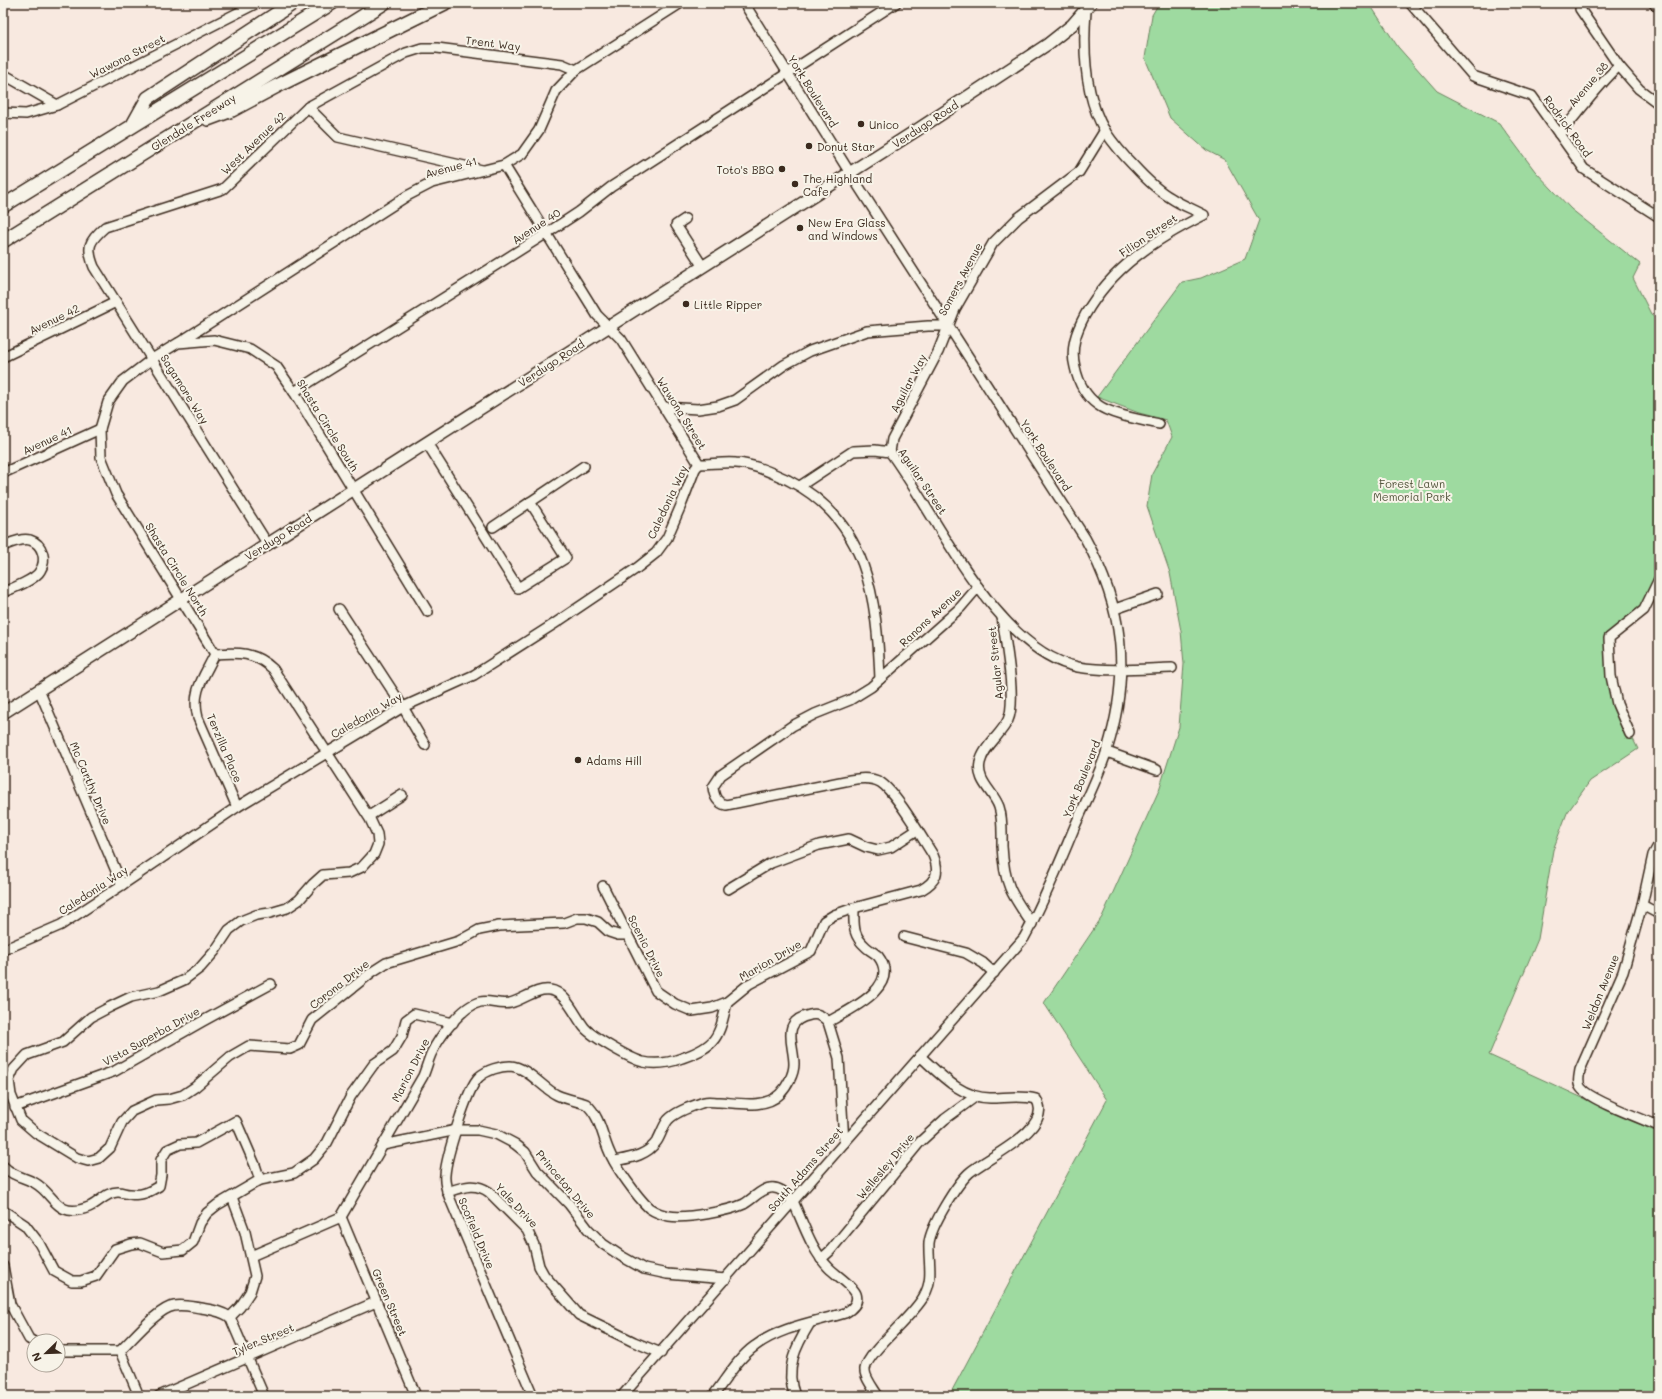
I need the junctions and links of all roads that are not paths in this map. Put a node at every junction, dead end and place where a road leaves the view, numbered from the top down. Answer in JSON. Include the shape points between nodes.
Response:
{"nodes":[{"id":1,"x":257,"y":3,"type":"edge"},
{"id":2,"x":292,"y":3,"type":"edge"},
{"id":3,"x":332,"y":3,"type":"edge"},
{"id":4,"x":384,"y":3,"type":"edge"},
{"id":5,"x":445,"y":3,"type":"edge"},
{"id":6,"x":681,"y":3,"type":"edge"},
{"id":7,"x":744,"y":3,"type":"edge"},
{"id":8,"x":896,"y":3,"type":"edge"},
{"id":9,"x":1410,"y":3,"type":"edge"},
{"id":10,"x":1656,"y":3,"type":"edge"},
{"id":11,"x":1659,"y":5,"type":"edge"},
{"id":12,"x":1089,"y":7,"type":"edge"},
{"id":13,"x":1580,"y":9,"type":"dead end"},
{"id":14,"x":406,"y":52,"type":"joint"},
{"id":15,"x":1619,"y":66,"type":"junction"},
{"id":16,"x":576,"y":70,"type":"junction"},
{"id":17,"x":787,"y":73,"type":"junction"},
{"id":18,"x":3,"y":74,"type":"edge"},
{"id":19,"x":1659,"y":104,"type":"edge"},
{"id":20,"x":57,"y":105,"type":"junction"},
{"id":21,"x":308,"y":107,"type":"junction"},
{"id":22,"x":3,"y":113,"type":"edge"},
{"id":23,"x":132,"y":126,"type":"junction"},
{"id":24,"x":182,"y":129,"type":"junction"},
{"id":25,"x":1105,"y":130,"type":"junction"},
{"id":26,"x":1559,"y":134,"type":"junction"},
{"id":27,"x":504,"y":165,"type":"junction"},
{"id":28,"x":484,"y":170,"type":"junction"},
{"id":29,"x":850,"y":173,"type":"junction"},
{"id":30,"x":3,"y":206,"type":"edge"},
{"id":31,"x":1659,"y":217,"type":"edge"},
{"id":32,"x":685,"y":220,"type":"dead end"},
{"id":33,"x":547,"y":233,"type":"junction"},
{"id":34,"x":3,"y":241,"type":"edge"},
{"id":35,"x":90,"y":245,"type":"joint"},
{"id":36,"x":703,"y":266,"type":"junction"},
{"id":37,"x":116,"y":302,"type":"junction"},
{"id":38,"x":608,"y":326,"type":"junction"},
{"id":39,"x":949,"y":326,"type":"junction"},
{"id":40,"x":178,"y":343,"type":"junction"},
{"id":41,"x":3,"y":357,"type":"edge"},
{"id":42,"x":152,"y":359,"type":"junction"},
{"id":43,"x":294,"y":392,"type":"junction"},
{"id":44,"x":664,"y":407,"type":"junction"},
{"id":45,"x":1159,"y":424,"type":"dead end"},
{"id":46,"x":100,"y":429,"type":"junction"},
{"id":47,"x":427,"y":443,"type":"junction"},
{"id":48,"x":890,"y":452,"type":"junction"},
{"id":49,"x":700,"y":464,"type":"junction"},
{"id":50,"x":584,"y":466,"type":"dead end"},
{"id":51,"x":3,"y":473,"type":"edge"},
{"id":52,"x":800,"y":486,"type":"junction"},
{"id":53,"x":353,"y":489,"type":"junction"},
{"id":54,"x":530,"y":502,"type":"junction"},
{"id":55,"x":493,"y":527,"type":"dead end"},
{"id":56,"x":267,"y":543,"type":"junction"},
{"id":57,"x":3,"y":546,"type":"edge"},
{"id":58,"x":1659,"y":579,"type":"edge"},
{"id":59,"x":978,"y":587,"type":"junction"},
{"id":60,"x":3,"y":592,"type":"edge"},
{"id":61,"x":1158,"y":594,"type":"dead end"},
{"id":62,"x":182,"y":598,"type":"junction"},
{"id":63,"x":339,"y":609,"type":"dead end"},
{"id":64,"x":1115,"y":609,"type":"junction"},
{"id":65,"x":428,"y":612,"type":"dead end"},
{"id":66,"x":1002,"y":617,"type":"junction"},
{"id":67,"x":215,"y":654,"type":"junction"},
{"id":68,"x":1172,"y":668,"type":"dead end"},
{"id":69,"x":1121,"y":669,"type":"junction"},
{"id":70,"x":880,"y":679,"type":"junction"},
{"id":71,"x":39,"y":690,"type":"junction"},
{"id":72,"x":403,"y":707,"type":"junction"},
{"id":73,"x":3,"y":713,"type":"edge"},
{"id":74,"x":1630,"y":734,"type":"dead end"},
{"id":75,"x":425,"y":745,"type":"dead end"},
{"id":76,"x":326,"y":752,"type":"junction"},
{"id":77,"x":1107,"y":752,"type":"junction"},
{"id":78,"x":1157,"y":770,"type":"dead end"},
{"id":79,"x":713,"y":787,"type":"joint"},
{"id":80,"x":402,"y":795,"type":"dead end"},
{"id":81,"x":237,"y":807,"type":"junction"},
{"id":82,"x":369,"y":816,"type":"junction"},
{"id":83,"x":917,"y":830,"type":"junction"},
{"id":84,"x":1659,"y":844,"type":"edge"},
{"id":85,"x":122,"y":885,"type":"junction"},
{"id":86,"x":603,"y":886,"type":"dead end"},
{"id":87,"x":728,"y":889,"type":"dead end"},
{"id":88,"x":1642,"y":906,"type":"junction"},
{"id":89,"x":854,"y":908,"type":"junction"},
{"id":90,"x":1659,"y":914,"type":"edge"},
{"id":91,"x":1032,"y":924,"type":"junction"},
{"id":92,"x":627,"y":935,"type":"junction"},
{"id":93,"x":904,"y":937,"type":"dead end"},
{"id":94,"x":3,"y":939,"type":"edge"},
{"id":95,"x":5,"y":949,"type":"edge"},
{"id":96,"x":1008,"y":958,"type":"joint"},
{"id":97,"x":994,"y":973,"type":"junction"},
{"id":98,"x":271,"y":984,"type":"dead end"},
{"id":99,"x":727,"y":1002,"type":"junction"},
{"id":100,"x":828,"y":1022,"type":"junction"},
{"id":101,"x":453,"y":1023,"type":"junction"},
{"id":102,"x":920,"y":1056,"type":"junction"},
{"id":103,"x":976,"y":1097,"type":"junction"},
{"id":104,"x":15,"y":1107,"type":"junction"},
{"id":105,"x":1659,"y":1126,"type":"edge"},
{"id":106,"x":457,"y":1130,"type":"junction"},
{"id":107,"x":844,"y":1143,"type":"junction"},
{"id":108,"x":383,"y":1145,"type":"junction"},
{"id":109,"x":614,"y":1161,"type":"junction"},
{"id":110,"x":3,"y":1166,"type":"edge"},
{"id":111,"x":260,"y":1180,"type":"junction"},
{"id":112,"x":447,"y":1192,"type":"junction"},
{"id":113,"x":232,"y":1197,"type":"junction"},
{"id":114,"x":793,"y":1201,"type":"junction"},
{"id":115,"x":3,"y":1211,"type":"edge"},
{"id":116,"x":341,"y":1217,"type":"junction"},
{"id":117,"x":250,"y":1256,"type":"junction"},
{"id":118,"x":821,"y":1258,"type":"junction"},
{"id":119,"x":3,"y":1266,"type":"edge"},
{"id":120,"x":726,"y":1278,"type":"junction"},
{"id":121,"x":376,"y":1302,"type":"junction"},
{"id":122,"x":230,"y":1317,"type":"junction"},
{"id":123,"x":810,"y":1323,"type":"junction"},
{"id":124,"x":26,"y":1333,"type":"edge"},
{"id":125,"x":66,"y":1351,"type":"edge"},
{"id":126,"x":120,"y":1351,"type":"junction"},
{"id":127,"x":661,"y":1353,"type":"junction"},
{"id":128,"x":248,"y":1358,"type":"junction"},
{"id":129,"x":139,"y":1396,"type":"edge"},
{"id":130,"x":159,"y":1396,"type":"edge"},
{"id":131,"x":264,"y":1396,"type":"edge"},
{"id":132,"x":416,"y":1396,"type":"edge"},
{"id":133,"x":533,"y":1396,"type":"edge"},
{"id":134,"x":622,"y":1396,"type":"edge"},
{"id":135,"x":714,"y":1396,"type":"edge"},
{"id":136,"x":796,"y":1396,"type":"edge"},
{"id":137,"x":878,"y":1396,"type":"edge"}],
"edges":[{"from":1,"to":20,"type":"street","name":"Wawona Street"},
{"from":2,"to":23,"type":"highway","via":[[148,98]]},
{"from":3,"to":23,"type":"highway"},
{"from":4,"to":24,"type":"highway","name":"Glendale Freeway"},
{"from":5,"to":24,"type":"highway","via":[[232,110]]},
{"from":6,"to":16,"type":"street","name":"Avenue 41"},
{"from":7,"to":17,"type":"street","name":"York Boulevard"},
{"from":8,"to":17,"type":"street","name":"Avenue 40"},
{"from":9,"to":26,"type":"street","name":"Rodrick Road","via":[[1472,76],[1532,96]]},
{"from":10,"to":11,"type":"highway"},
{"from":12,"to":25,"type":"street","name":"Filion Street","via":[[1084,36],[1087,76],[1091,97]]},
{"from":12,"to":29,"type":"main road","name":"Verdugo Road","via":[[1048,44]]},
{"from":13,"to":15,"type":"street"},
{"from":14,"to":16,"type":"street","name":"Trent Way","via":[[437,48],[562,64]]},
{"from":14,"to":21,"type":"street","name":"West Avenue 42"},
{"from":15,"to":19,"type":"street","via":[[1639,89]]},
{"from":15,"to":26,"type":"street","name":"Avenue 38","via":[[1604,79],[1576,117]]},
{"from":16,"to":27,"type":"street","name":"Avenue 41","via":[[556,91],[539,130],[522,154]]},
{"from":17,"to":29,"type":"street","name":"York Boulevard"},
{"from":17,"to":33,"type":"street","name":"Avenue 40","via":[[611,187]]},
{"from":18,"to":20,"type":"street"},
{"from":20,"to":22,"type":"street","name":"Wawona Street","via":[[26,114]]},
{"from":21,"to":28,"type":"street","via":[[338,137]]},
{"from":21,"to":35,"type":"street","name":"West Avenue 42","via":[[223,189],[105,227],[95,235]]},
{"from":23,"to":30,"type":"highway"},
{"from":24,"to":34,"type":"highway","name":"Glendale Freeway"},
{"from":25,"to":39,"type":"street","name":"Somers Avenue","via":[[1079,172],[1018,218],[993,243]]},
{"from":25,"to":45,"type":"street","name":"Filion Street","via":[[1147,181],[1170,198],[1204,215],[1172,231],[1127,263],[1093,301],[1077,329],[1073,346],[1073,362],[1077,377],[1082,388],[1098,405]]},
{"from":26,"to":31,"type":"street","name":"Rodrick Road","via":[[1584,169]]},
{"from":27,"to":28,"type":"street","name":"Avenue 41"},
{"from":27,"to":33,"type":"street","name":"Wawona Street"},
{"from":28,"to":40,"type":"street","name":"Avenue 41","via":[[432,183],[407,196]]},
{"from":29,"to":36,"type":"main road","name":"Verdugo Road"},
{"from":29,"to":39,"type":"street","name":"York Boulevard"},
{"from":32,"to":36,"type":"street","via":[[676,225]]},
{"from":33,"to":38,"type":"street","name":"Wawona Street","via":[[597,316]]},
{"from":33,"to":43,"type":"street","name":"Avenue 40"},
{"from":35,"to":37,"type":"street","name":"Sagamore Way","via":[[89,254],[94,267]]},
{"from":36,"to":38,"type":"main road","name":"Verdugo Road"},
{"from":37,"to":41,"type":"street","name":"Avenue 42"},
{"from":37,"to":42,"type":"street","name":"Sagamore Way"},
{"from":38,"to":44,"type":"street","name":"Wawona Street","via":[[621,339]]},
{"from":38,"to":47,"type":"main road","name":"Verdugo Road"},
{"from":39,"to":44,"type":"street","name":"Somers Avenue","via":[[867,331],[810,351],[784,365],[735,400],[698,409]]},
{"from":39,"to":48,"type":"street","name":"Aguilar Way","via":[[892,439]]},
{"from":39,"to":64,"type":"street","name":"York Boulevard","via":[[1085,538],[1097,560]]},
{"from":40,"to":42,"type":"street","name":"Shasta Circle South"},
{"from":40,"to":43,"type":"street","name":"Shasta Circle South","via":[[214,340],[250,349],[276,366]]},
{"from":42,"to":46,"type":"street","name":"Shasta Circle North","via":[[123,381],[108,402]]},
{"from":42,"to":56,"type":"street","name":"Sagamore Way"},
{"from":43,"to":53,"type":"street","name":"Shasta Circle South"},
{"from":44,"to":49,"type":"street","name":"Wawona Street"},
{"from":46,"to":51,"type":"street","name":"Avenue 41"},
{"from":46,"to":62,"type":"street","name":"Shasta Circle North","via":[[101,457],[116,494]]},
{"from":47,"to":53,"type":"main road","name":"Verdugo Road"},
{"from":47,"to":54,"type":"street","via":[[518,588],[566,558]]},
{"from":48,"to":52,"type":"street","name":"Aguilar Street","via":[[853,451]]},
{"from":48,"to":59,"type":"street","name":"Aguilar Street"},
{"from":49,"to":52,"type":"street","name":"Wawona Street","via":[[736,463],[752,466]]},
{"from":49,"to":72,"type":"street","name":"Caledonia Way","via":[[695,469],[667,538],[656,553],[554,624],[474,675]]},
{"from":50,"to":54,"type":"street"},
{"from":52,"to":70,"type":"street","name":"Wawona Street","via":[[816,497],[842,523],[858,552],[872,600]]},
{"from":53,"to":56,"type":"main road","name":"Verdugo Road"},
{"from":53,"to":65,"type":"street","name":"Shasta Circle South"},
{"from":54,"to":55,"type":"street"},
{"from":56,"to":62,"type":"main road","name":"Verdugo Road"},
{"from":57,"to":60,"type":"street","via":[[20,540],[29,540],[38,545],[43,553],[40,572]]},
{"from":58,"to":74,"type":"street","via":[[1644,610],[1610,638],[1612,683],[1617,704]]},
{"from":59,"to":66,"type":"street","name":"Ranons Avenue"},
{"from":59,"to":70,"type":"street","name":"Ranons Avenue","via":[[960,608]]},
{"from":61,"to":64,"type":"street"},
{"from":62,"to":67,"type":"street","name":"Shasta Circle North"},
{"from":62,"to":71,"type":"main road","name":"Verdugo Road"},
{"from":63,"to":72,"type":"street"},
{"from":64,"to":69,"type":"street","name":"York Boulevard"},
{"from":66,"to":69,"type":"street","name":"Ranons Avenue","via":[[1052,659],[1078,666]]},
{"from":66,"to":91,"type":"street","name":"Agular Street","via":[[1012,708],[1008,720],[984,754],[980,763],[980,773],[999,806],[1007,883]]},
{"from":67,"to":76,"type":"street","via":[[232,652],[248,654],[263,660],[273,669]]},
{"from":67,"to":81,"type":"street","name":"Terzilla Place","via":[[198,687],[196,708]]},
{"from":68,"to":69,"type":"street","name":"Ranons Avenue"},
{"from":69,"to":77,"type":"street","name":"York Boulevard","via":[[1118,706]]},
{"from":70,"to":79,"type":"street","name":"Ranons Avenue","via":[[850,700],[792,726],[721,775]]},
{"from":71,"to":73,"type":"main road","name":"Verdugo Road"},
{"from":71,"to":85,"type":"street","name":"Mc Carthy Drive"},
{"from":72,"to":75,"type":"street"},
{"from":72,"to":76,"type":"street","name":"Caledonia Way"},
{"from":76,"to":81,"type":"street","name":"Caledonia Way"},
{"from":76,"to":82,"type":"street"},
{"from":77,"to":78,"type":"street"},
{"from":77,"to":91,"type":"street","name":"York Boulevard"},
{"from":79,"to":83,"type":"street","name":"Marion Drive","via":[[717,800],[726,805],[864,778],[880,782],[894,796]]},
{"from":80,"to":82,"type":"street"},
{"from":81,"to":85,"type":"street","name":"Caledonia Way"},
{"from":82,"to":104,"type":"street","name":"Corona Drive","via":[[377,834],[378,844],[374,854],[362,867],[349,873],[323,876],[287,908],[241,921],[229,930],[200,968],[184,980],[159,991],[131,997],[110,1007],[91,1017],[63,1042],[27,1055],[14,1069],[9,1080],[10,1095]]},
{"from":83,"to":87,"type":"street","via":[[891,847],[878,850],[849,839],[819,845],[771,863]]},
{"from":83,"to":89,"type":"street","name":"Marion Drive","via":[[937,864],[936,875],[930,885],[921,890]]},
{"from":84,"to":88,"type":"street","name":"Weldon Avenue","via":[[1653,855]]},
{"from":85,"to":95,"type":"street","name":"Caledonia Way","via":[[61,925]]},
{"from":86,"to":92,"type":"street","name":"Scenic Drive"},
{"from":88,"to":90,"type":"street"},
{"from":88,"to":105,"type":"street","name":"Weldon Avenue","via":[[1622,972],[1578,1080],[1580,1088],[1591,1096]]},
{"from":89,"to":99,"type":"street","name":"Marion Drive","via":[[824,921],[811,951],[749,984]]},
{"from":89,"to":100,"type":"street","via":[[855,935],[878,956],[884,978],[871,994]]},
{"from":91,"to":96,"type":"street","name":"York Boulevard"},
{"from":92,"to":99,"type":"street","name":"Scenic Drive","via":[[656,991],[675,1004],[692,1011],[712,1008]]},
{"from":92,"to":104,"type":"street","name":"Corona Drive","via":[[609,932],[598,922],[586,918],[564,923],[499,926],[479,930],[459,941],[386,963],[312,1020],[299,1045],[290,1049],[249,1046],[230,1057],[183,1095],[156,1100],[132,1111],[122,1122],[110,1148],[100,1158],[88,1161],[62,1150],[21,1120]]},
{"from":93,"to":97,"type":"street","via":[[966,953]]},
{"from":94,"to":95,"type":"street"},
{"from":96,"to":97,"type":"street","name":"South Adams Street"},
{"from":97,"to":102,"type":"street","name":"South Adams Street"},
{"from":98,"to":104,"type":"street","name":"Vista Superba Drive","via":[[115,1071]]},
{"from":99,"to":101,"type":"street","name":"Marion Drive","via":[[721,1027],[707,1048],[664,1064],[643,1062],[599,1040],[585,1028],[563,996],[550,990],[534,992],[512,1002],[482,1002],[469,1006]]},
{"from":100,"to":107,"type":"street","via":[[839,1058]]},
{"from":100,"to":109,"type":"street","via":[[824,1017],[814,1014],[800,1017],[793,1024],[790,1043],[794,1065],[789,1082],[780,1095],[768,1102],[750,1104],[705,1102],[668,1120],[656,1142],[644,1154]]},
{"from":101,"to":108,"type":"street","name":"Marion Drive","via":[[439,1040],[423,1076]]},
{"from":101,"to":111,"type":"street","via":[[414,1014],[406,1020],[402,1036],[393,1051],[374,1064],[355,1091],[327,1143],[314,1159],[294,1173]]},
{"from":102,"to":103,"type":"street","via":[[952,1084]]},
{"from":102,"to":107,"type":"street","name":"South Adams Street"},
{"from":103,"to":118,"type":"street","name":"Wellesley Drive","via":[[920,1142],[830,1251]]},
{"from":103,"to":137,"type":"street","via":[[1026,1096],[1036,1099],[1040,1107],[1038,1119],[1028,1132],[968,1174],[936,1221],[929,1244],[930,1284],[924,1297],[884,1341],[865,1370]]},
{"from":106,"to":108,"type":"street","name":"Princeton Drive"},
{"from":106,"to":109,"type":"street","name":"Scofield Drive","via":[[462,1110],[479,1077],[492,1069],[512,1066],[525,1072],[558,1096],[586,1104],[596,1116]]},
{"from":106,"to":112,"type":"street","name":"Scofield Drive","via":[[447,1162]]},
{"from":106,"to":120,"type":"street","name":"Princeton Drive","via":[[478,1130],[496,1134],[516,1144],[603,1244],[644,1269],[666,1274]]},
{"from":107,"to":114,"type":"street","name":"South Adams Street"},
{"from":108,"to":116,"type":"street","name":"Marion Drive"},
{"from":109,"to":114,"type":"street","via":[[646,1204],[658,1213],[669,1216],[733,1208],[770,1187],[778,1188]]},
{"from":110,"to":111,"type":"street","via":[[15,1176],[36,1183],[64,1209],[76,1210],[90,1207],[106,1195],[118,1192],[132,1195],[147,1194],[158,1186],[161,1160],[167,1150],[180,1144],[196,1143],[236,1121]]},
{"from":111,"to":113,"type":"street"},
{"from":112,"to":127,"type":"street","name":"Yale Drive","via":[[475,1185],[484,1188],[527,1230],[544,1275],[579,1315]]},
{"from":112,"to":133,"type":"street","name":"Scofield Drive"},
{"from":113,"to":115,"type":"street","via":[[207,1213],[192,1242],[183,1250],[164,1252],[140,1243],[131,1244],[115,1249],[96,1276],[81,1281],[72,1281],[54,1271],[39,1243],[25,1225]]},
{"from":113,"to":117,"type":"street","via":[[245,1232]]},
{"from":114,"to":118,"type":"street"},
{"from":114,"to":120,"type":"street","name":"South Adams Street"},
{"from":116,"to":117,"type":"street"},
{"from":116,"to":121,"type":"street","name":"Green Street"},
{"from":117,"to":122,"type":"street","via":[[255,1276],[250,1292]]},
{"from":118,"to":123,"type":"street","via":[[853,1289],[856,1301],[845,1314]]},
{"from":119,"to":124,"type":"street","via":[[10,1304]]},
{"from":120,"to":127,"type":"street","name":"South Adams Street"},
{"from":121,"to":128,"type":"street","name":"Tyler Street"},
{"from":121,"to":132,"type":"street","name":"Green Street"},
{"from":122,"to":126,"type":"street","via":[[223,1313],[189,1306],[173,1306],[165,1309],[144,1326]]},
{"from":122,"to":128,"type":"street"},
{"from":123,"to":135,"type":"street","via":[[792,1327],[755,1346],[745,1355]]},
{"from":123,"to":136,"type":"street","via":[[792,1363],[791,1384]]},
{"from":125,"to":126,"type":"street"},
{"from":126,"to":129,"type":"street"},
{"from":127,"to":134,"type":"street","name":"South Adams Street"},
{"from":128,"to":130,"type":"street","name":"Tyler Street"},
{"from":128,"to":131,"type":"street"}]}
